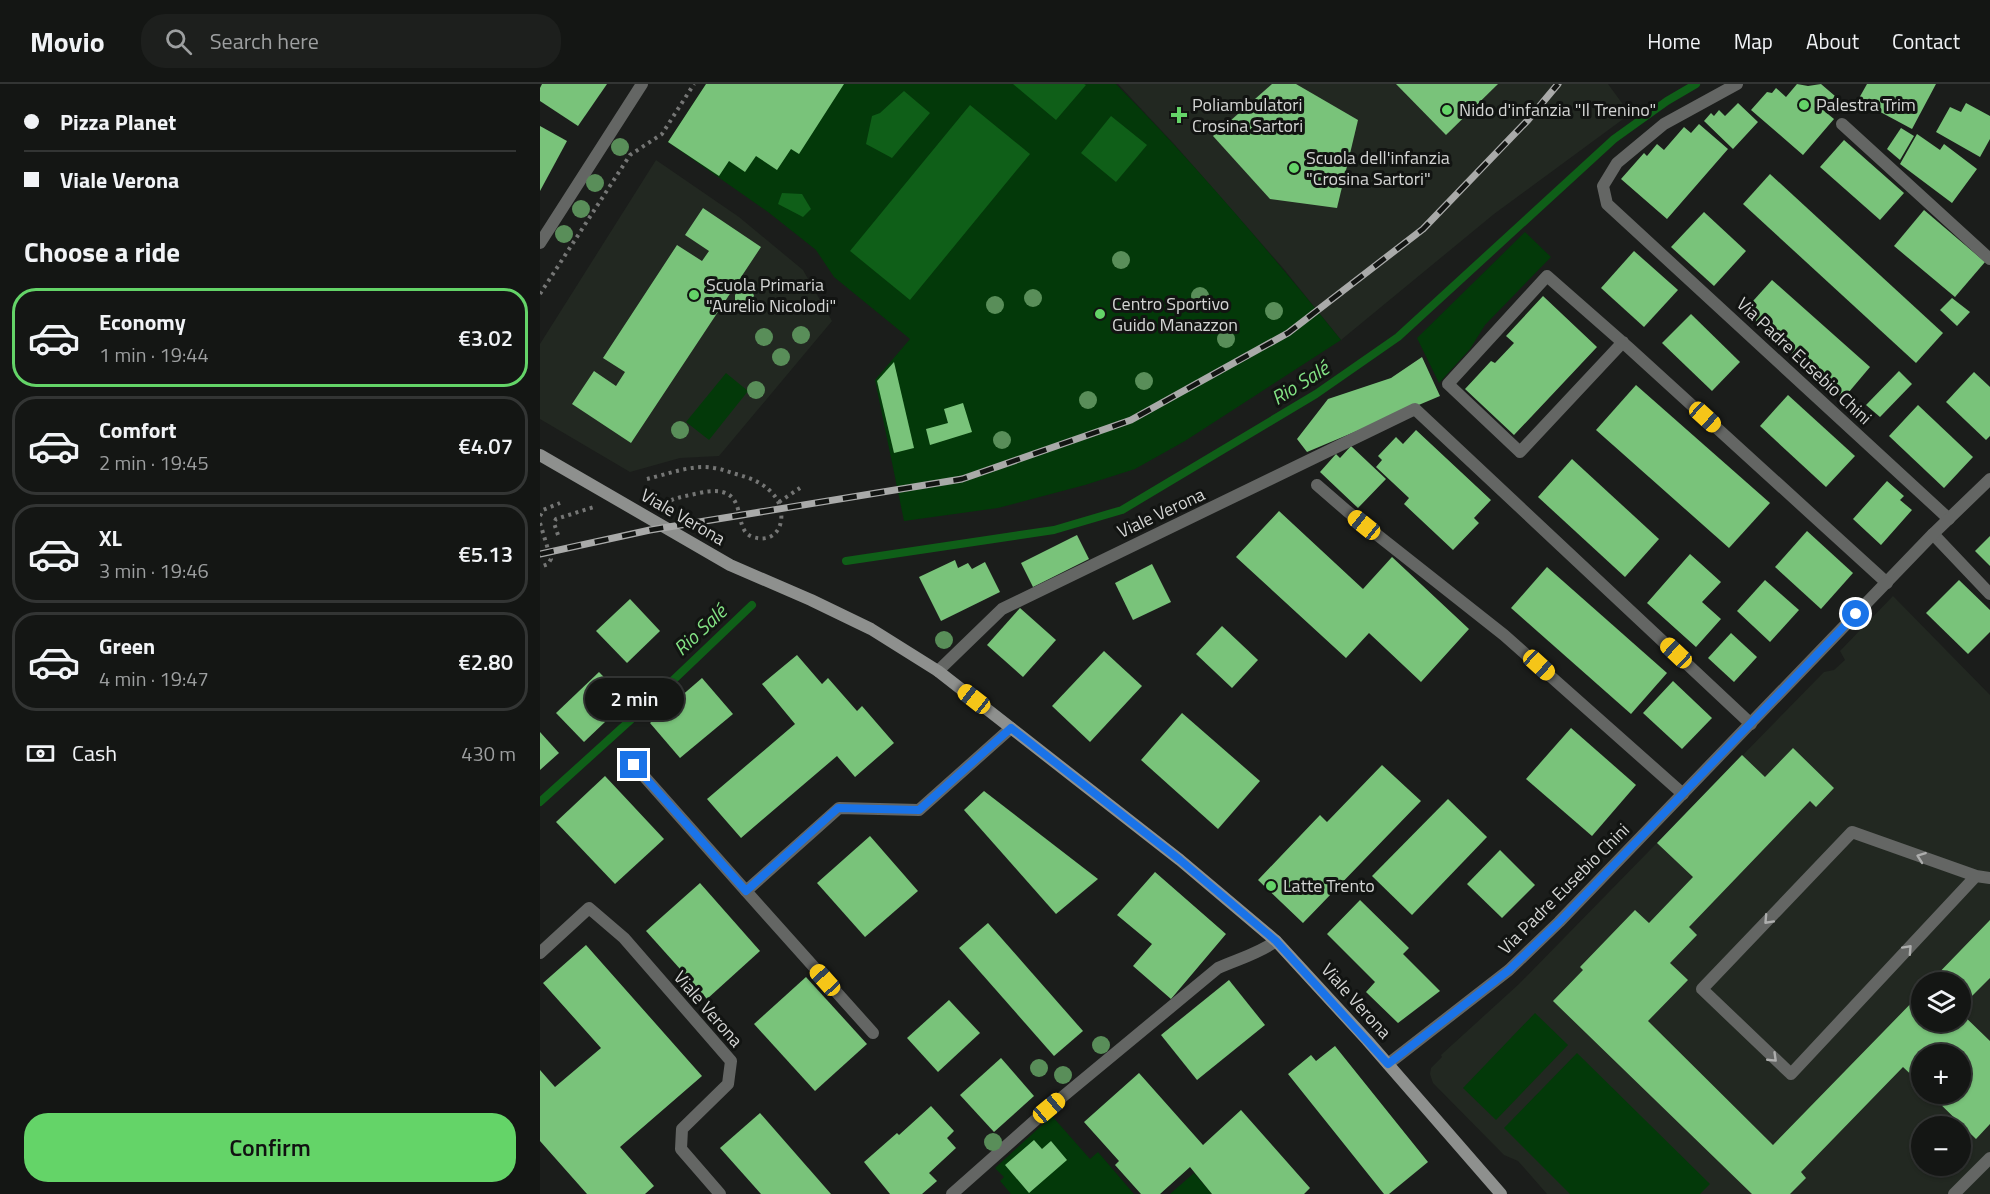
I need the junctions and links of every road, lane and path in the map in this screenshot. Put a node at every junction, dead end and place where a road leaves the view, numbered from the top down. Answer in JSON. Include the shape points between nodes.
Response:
{"nodes":[{"id":1,"x":642,"y":84,"type":"edge"},
{"id":2,"x":694,"y":84,"type":"edge"},
{"id":3,"x":1737,"y":84,"type":"edge"},
{"id":4,"x":1842,"y":124,"type":"dead end"},
{"id":5,"x":540,"y":243,"type":"edge"},
{"id":6,"x":1990,"y":259,"type":"edge"},
{"id":7,"x":540,"y":294,"type":"edge"},
{"id":8,"x":1623,"y":342,"type":"junction"},
{"id":9,"x":540,"y":455,"type":"edge"},
{"id":10,"x":647,"y":479,"type":"dead end"},
{"id":11,"x":1990,"y":479,"type":"edge"},
{"id":12,"x":1317,"y":485,"type":"dead end"},
{"id":13,"x":800,"y":488,"type":"dead end"},
{"id":14,"x":779,"y":502,"type":"junction"},
{"id":15,"x":560,"y":503,"type":"dead end"},
{"id":16,"x":664,"y":504,"type":"dead end"},
{"id":17,"x":594,"y":507,"type":"dead end"},
{"id":18,"x":540,"y":516,"type":"edge"},
{"id":19,"x":1949,"y":519,"type":"junction"},
{"id":20,"x":540,"y":523,"type":"edge"},
{"id":21,"x":1934,"y":534,"type":"junction"},
{"id":22,"x":558,"y":535,"type":"dead end"},
{"id":23,"x":540,"y":567,"type":"edge"},
{"id":24,"x":1887,"y":583,"type":"junction"},
{"id":25,"x":1990,"y":594,"type":"edge"},
{"id":26,"x":938,"y":671,"type":"junction"},
{"id":27,"x":1751,"y":724,"type":"junction"},
{"id":28,"x":1011,"y":728,"type":"junction"},
{"id":29,"x":634,"y":765,"type":"dead end"},
{"id":30,"x":1683,"y":794,"type":"junction"},
{"id":31,"x":1976,"y":876,"type":"junction"},
{"id":32,"x":1990,"y":878,"type":"edge"},
{"id":33,"x":746,"y":891,"type":"junction"},
{"id":34,"x":1276,"y":941,"type":"junction"},
{"id":35,"x":540,"y":954,"type":"edge"},
{"id":36,"x":873,"y":1033,"type":"dead end"},
{"id":37,"x":1388,"y":1064,"type":"junction"},
{"id":38,"x":1990,"y":1158,"type":"edge"},
{"id":39,"x":720,"y":1194,"type":"edge"},
{"id":40,"x":951,"y":1194,"type":"edge"},
{"id":41,"x":1501,"y":1194,"type":"edge"},
{"id":42,"x":1954,"y":1194,"type":"edge"}],
"edges":[{"from":1,"to":5,"type":"street"},
{"from":2,"to":7,"type":"path","via":[[662,134],[630,155]]},
{"from":3,"to":19,"type":"street","name":"Via Padre Eusebio Chini","via":[[1664,124],[1617,163],[1603,186],[1608,204]]},
{"from":4,"to":6,"type":"street"},
{"from":8,"to":8,"type":"street","via":[[1520,452],[1448,384],[1547,276]]},
{"from":8,"to":24,"type":"street"},
{"from":9,"to":26,"type":"main road","name":"Viale Verona","via":[[730,565],[871,628]]},
{"from":10,"to":14,"type":"path","via":[[684,469],[712,467],[764,485]]},
{"from":11,"to":19,"type":"street","name":"Via Padre Eusebio Chini"},
{"from":12,"to":30,"type":"street","via":[[1504,635]]},
{"from":13,"to":14,"type":"path"},
{"from":14,"to":16,"type":"path","via":[[782,524],[770,536],[761,538],[746,533],[735,501],[727,494],[706,492]]},
{"from":15,"to":18,"type":"path","via":[[543,510]]},
{"from":17,"to":22,"type":"path","via":[[556,519]]},
{"from":19,"to":21,"type":"street","name":"Via Padre Eusebio Chini"},
{"from":20,"to":23,"type":"path","via":[[551,559]]},
{"from":21,"to":24,"type":"street","name":"Via Padre Eusebio Chini"},
{"from":21,"to":25,"type":"street"},
{"from":24,"to":27,"type":"street","name":"Via Padre Eusebio Chini"},
{"from":26,"to":27,"type":"street","name":"Viale Verona","via":[[1002,609],[1415,409]]},
{"from":26,"to":28,"type":"main road","name":"Viale Verona"},
{"from":27,"to":30,"type":"street","name":"Via Padre Eusebio Chini"},
{"from":28,"to":33,"type":"street","via":[[919,810],[838,808]]},
{"from":28,"to":34,"type":"main road","name":"Viale Verona"},
{"from":29,"to":33,"type":"street"},
{"from":30,"to":37,"type":"street","name":"Via Padre Eusebio Chini","via":[[1509,970]]},
{"from":31,"to":31,"type":"street","one_way":true,"via":[[1852,832],[1702,989],[1791,1074]]},
{"from":31,"to":32,"type":"street"},
{"from":33,"to":36,"type":"street"},
{"from":34,"to":37,"type":"main road","name":"Viale Verona"},
{"from":34,"to":40,"type":"street","via":[[1262,951],[1218,968]]},
{"from":35,"to":39,"type":"street","name":"Viale Verona","via":[[589,908],[624,938],[731,1061],[728,1084],[682,1130],[681,1149]]},
{"from":37,"to":41,"type":"main road","name":"Viale Verona"},
{"from":38,"to":42,"type":"street"}]}
